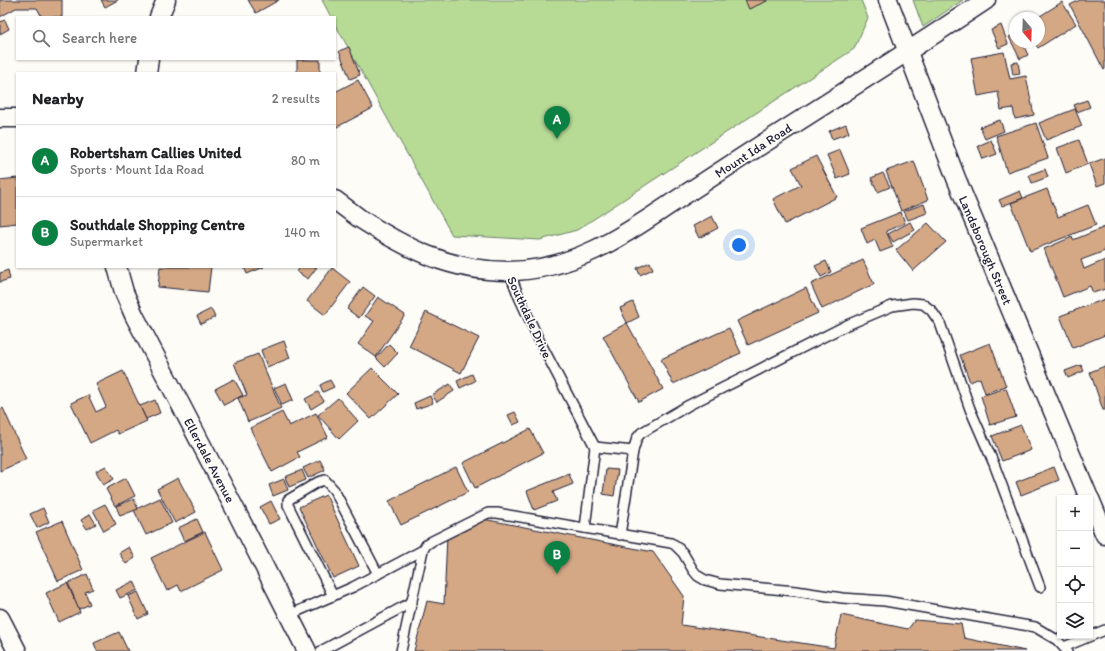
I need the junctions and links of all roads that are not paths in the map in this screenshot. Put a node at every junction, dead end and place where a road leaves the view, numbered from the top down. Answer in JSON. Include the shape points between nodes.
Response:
{"nodes":[{"id":1,"x":166,"y":0,"type":"edge"},
{"id":2,"x":888,"y":0,"type":"edge"},
{"id":3,"x":986,"y":0,"type":"edge"},
{"id":4,"x":159,"y":16,"type":"edge"},
{"id":5,"x":909,"y":52,"type":"junction"},
{"id":6,"x":149,"y":60,"type":"edge"},
{"id":7,"x":147,"y":72,"type":"edge"},
{"id":8,"x":0,"y":118,"type":"edge"},
{"id":9,"x":16,"y":118,"type":"edge"},
{"id":10,"x":336,"y":201,"type":"edge"},
{"id":11,"x":117,"y":268,"type":"edge"},
{"id":12,"x":509,"y":271,"type":"junction"},
{"id":13,"x":595,"y":447,"type":"junction"},
{"id":14,"x":633,"y":451,"type":"junction"},
{"id":15,"x":1088,"y":495,"type":"edge"},
{"id":16,"x":1093,"y":506,"type":"edge"},
{"id":17,"x":585,"y":528,"type":"junction"},
{"id":18,"x":620,"y":535,"type":"junction"},
{"id":19,"x":1105,"y":535,"type":"edge"},
{"id":20,"x":423,"y":550,"type":"junction"},
{"id":21,"x":378,"y":574,"type":"junction"},
{"id":22,"x":1040,"y":587,"type":"dead end"},
{"id":23,"x":333,"y":596,"type":"junction"},
{"id":24,"x":412,"y":602,"type":"junction"},
{"id":25,"x":289,"y":615,"type":"junction"},
{"id":26,"x":0,"y":618,"type":"edge"},
{"id":27,"x":1105,"y":630,"type":"edge"},
{"id":28,"x":1066,"y":649,"type":"edge"},
{"id":29,"x":17,"y":651,"type":"edge"},
{"id":30,"x":307,"y":651,"type":"edge"},
{"id":31,"x":321,"y":651,"type":"edge"},
{"id":32,"x":401,"y":651,"type":"edge"}],
"edges":[{"from":1,"to":4,"type":"street"},
{"from":2,"to":5,"type":"street","name":"Landsborough Street"},
{"from":3,"to":5,"type":"street","name":"Mount Ida Road"},
{"from":5,"to":12,"type":"street","name":"Mount Ida Road","via":[[616,239],[566,262]]},
{"from":5,"to":15,"type":"street","name":"Landsborough Street","via":[[959,185]]},
{"from":6,"to":7,"type":"street"},
{"from":8,"to":9,"type":"street"},
{"from":10,"to":12,"type":"street","name":"Southdale Drive","via":[[416,251],[466,267]]},
{"from":11,"to":25,"type":"street","name":"Ellerdale Avenue","via":[[134,315]]},
{"from":12,"to":13,"type":"lane","name":"Southdale Drive","via":[[535,331]]},
{"from":13,"to":14,"type":"lane"},
{"from":13,"to":17,"type":"lane"},
{"from":14,"to":18,"type":"lane"},
{"from":14,"to":22,"type":"lane","via":[[641,433],[689,405],[892,306],[923,304],[931,310],[940,324],[970,409],[994,464]]},
{"from":16,"to":19,"type":"street","name":"Landsborough Street"},
{"from":17,"to":18,"type":"lane"},
{"from":17,"to":20,"type":"lane","via":[[488,513],[432,541]]},
{"from":18,"to":28,"type":"lane","via":[[676,545],[698,576],[720,584],[885,601],[1035,627],[1050,635]]},
{"from":20,"to":21,"type":"lane"},
{"from":20,"to":24,"type":"lane"},
{"from":21,"to":23,"type":"lane"},
{"from":21,"to":23,"type":"lane","via":[[334,490],[325,480],[318,482],[288,500],[288,505]]},
{"from":23,"to":25,"type":"lane"},
{"from":24,"to":31,"type":"lane"},
{"from":24,"to":32,"type":"lane"},
{"from":25,"to":30,"type":"street","name":"Ellerdale Avenue"},
{"from":26,"to":29,"type":"street"},
{"from":27,"to":28,"type":"lane"}]}
